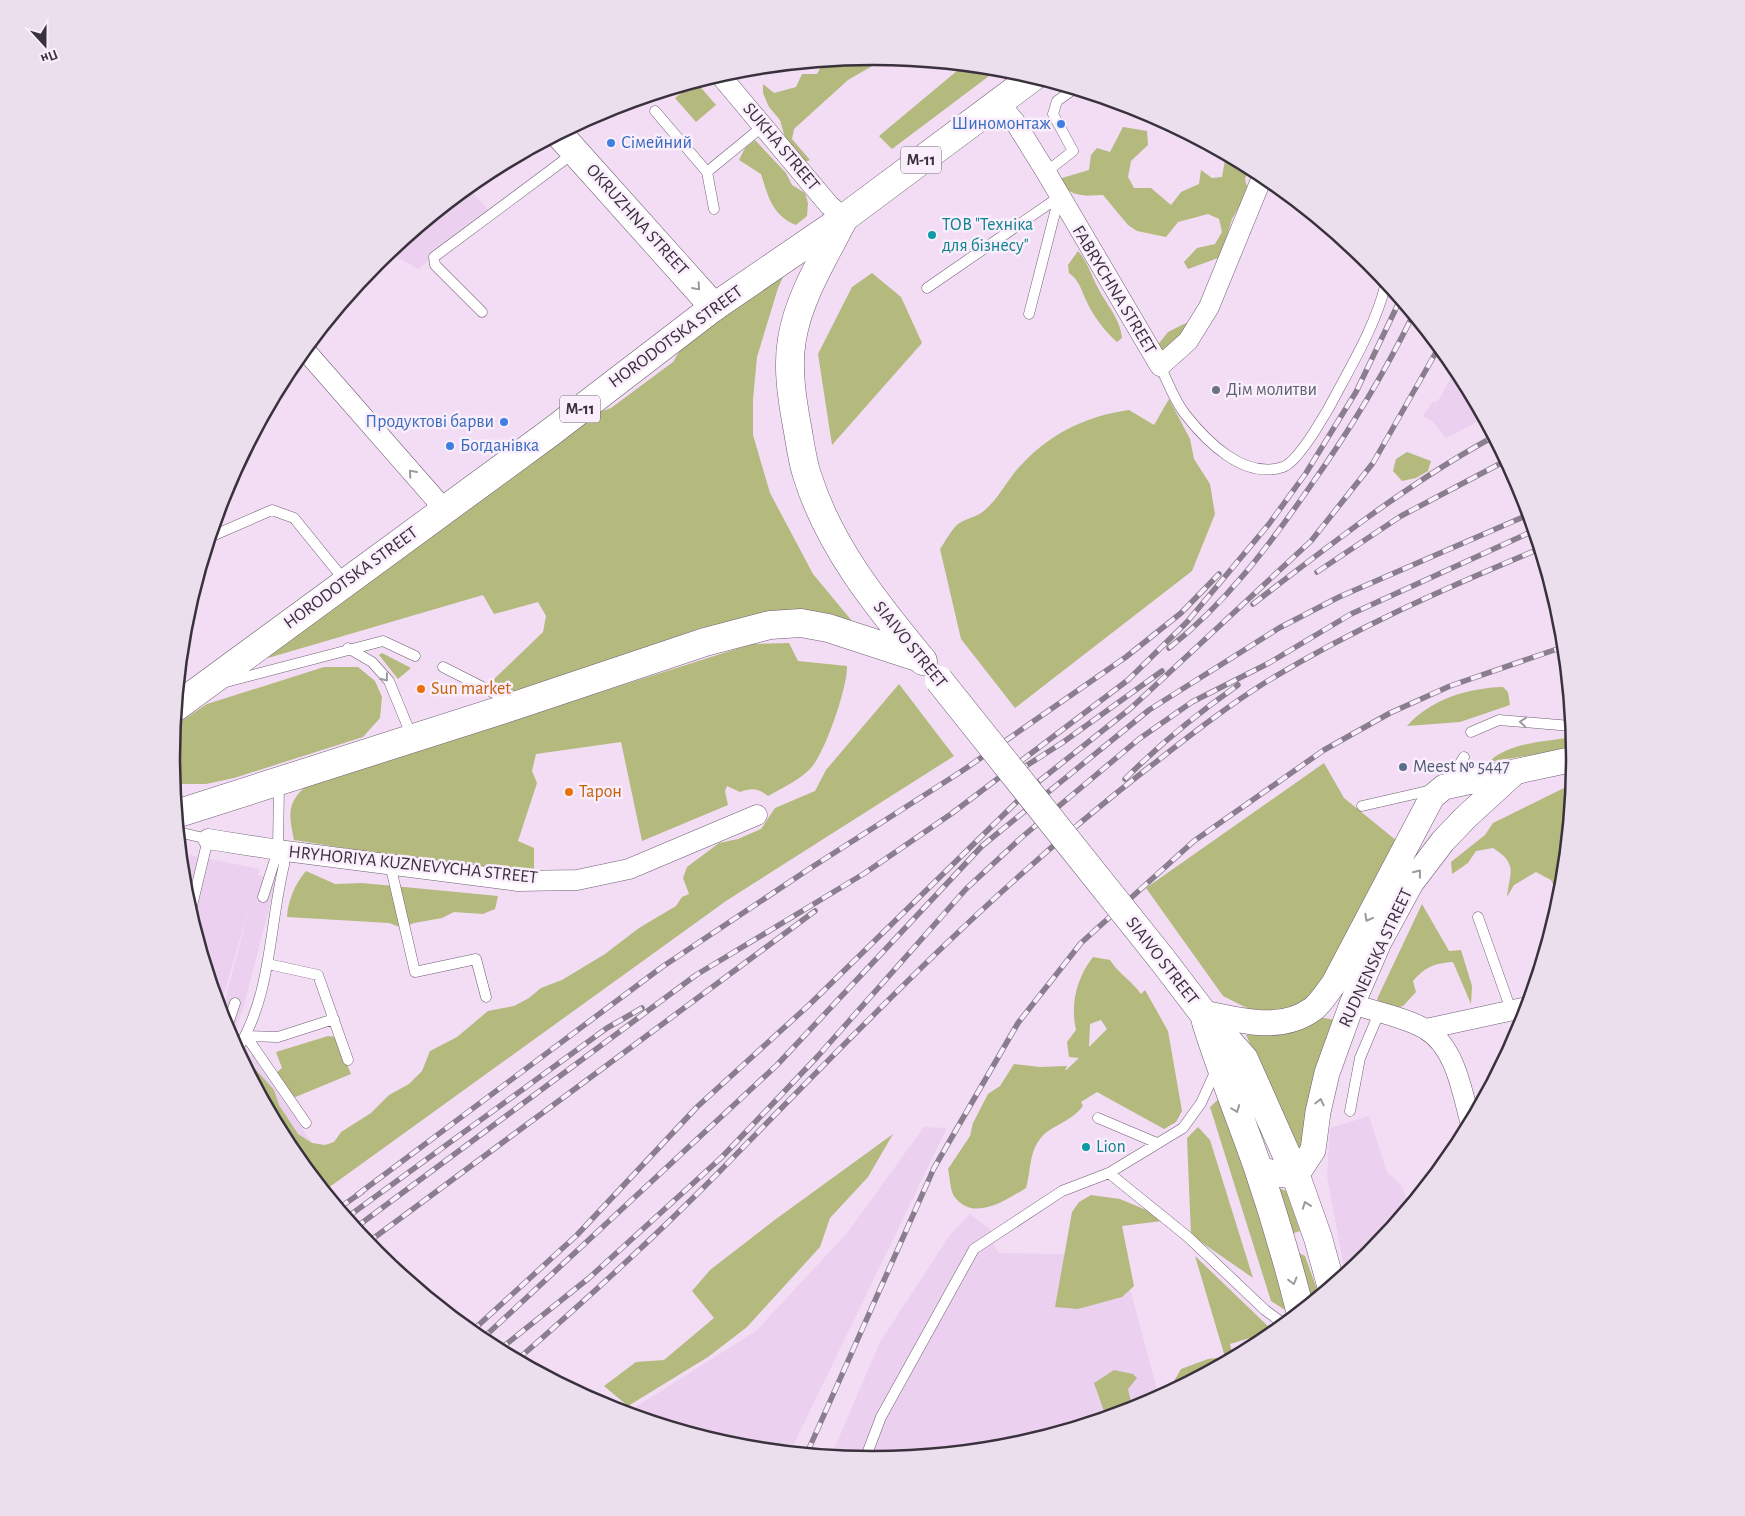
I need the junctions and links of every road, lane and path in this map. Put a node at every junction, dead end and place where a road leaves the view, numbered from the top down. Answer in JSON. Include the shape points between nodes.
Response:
{"nodes":[{"id":1,"x":725,"y":81,"type":"edge"},
{"id":2,"x":1024,"y":82,"type":"edge"},
{"id":3,"x":1067,"y":94,"type":"edge"},
{"id":4,"x":999,"y":103,"type":"junction"},
{"id":5,"x":655,"y":111,"type":"dead end"},
{"id":6,"x":763,"y":126,"type":"junction"},
{"id":7,"x":567,"y":142,"type":"edge"},
{"id":8,"x":707,"y":172,"type":"junction"},
{"id":9,"x":1046,"y":172,"type":"junction"},
{"id":10,"x":1260,"y":184,"type":"edge"},
{"id":11,"x":1059,"y":197,"type":"junction"},
{"id":12,"x":714,"y":209,"type":"dead end"},
{"id":13,"x":844,"y":218,"type":"junction"},
{"id":14,"x":927,"y":288,"type":"dead end"},
{"id":15,"x":1384,"y":291,"type":"edge"},
{"id":16,"x":714,"y":307,"type":"junction"},
{"id":17,"x":482,"y":312,"type":"dead end"},
{"id":18,"x":1029,"y":314,"type":"dead end"},
{"id":19,"x":309,"y":355,"type":"edge"},
{"id":20,"x":1160,"y":366,"type":"junction"},
{"id":21,"x":445,"y":510,"type":"junction"},
{"id":22,"x":216,"y":534,"type":"edge"},
{"id":23,"x":346,"y":582,"type":"junction"},
{"id":24,"x":348,"y":648,"type":"junction"},
{"id":25,"x":415,"y":656,"type":"dead end"},
{"id":26,"x":920,"y":658,"type":"junction"},
{"id":27,"x":443,"y":667,"type":"dead end"},
{"id":28,"x":198,"y":690,"type":"junction"},
{"id":29,"x":182,"y":702,"type":"edge"},
{"id":30,"x":517,"y":705,"type":"junction"},
{"id":31,"x":1565,"y":725,"type":"edge"},
{"id":32,"x":1471,"y":732,"type":"dead end"},
{"id":33,"x":412,"y":737,"type":"junction"},
{"id":34,"x":1464,"y":757,"type":"dead end"},
{"id":35,"x":1566,"y":761,"type":"edge"},
{"id":36,"x":1514,"y":773,"type":"junction"},
{"id":37,"x":279,"y":780,"type":"junction"},
{"id":38,"x":1444,"y":788,"type":"junction"},
{"id":39,"x":1362,"y":806,"type":"dead end"},
{"id":40,"x":182,"y":808,"type":"edge"},
{"id":41,"x":757,"y":814,"type":"dead end"},
{"id":42,"x":184,"y":833,"type":"edge"},
{"id":43,"x":208,"y":839,"type":"junction"},
{"id":44,"x":1443,"y":841,"type":"junction"},
{"id":45,"x":278,"y":850,"type":"junction"},
{"id":46,"x":390,"y":864,"type":"junction"},
{"id":47,"x":194,"y":897,"type":"edge"},
{"id":48,"x":263,"y":897,"type":"dead end"},
{"id":49,"x":1478,"y":917,"type":"dead end"},
{"id":50,"x":268,"y":964,"type":"junction"},
{"id":51,"x":486,"y":997,"type":"dead end"},
{"id":52,"x":236,"y":1003,"type":"dead end"},
{"id":53,"x":1352,"y":1004,"type":"junction"},
{"id":54,"x":1519,"y":1009,"type":"edge"},
{"id":55,"x":1203,"y":1013,"type":"junction"},
{"id":56,"x":1378,"y":1013,"type":"junction"},
{"id":57,"x":230,"y":1019,"type":"edge"},
{"id":58,"x":334,"y":1019,"type":"junction"},
{"id":59,"x":1426,"y":1029,"type":"junction"},
{"id":60,"x":246,"y":1036,"type":"junction"},
{"id":61,"x":241,"y":1043,"type":"edge"},
{"id":62,"x":348,"y":1060,"type":"dead end"},
{"id":63,"x":1219,"y":1065,"type":"junction"},
{"id":64,"x":1350,"y":1111,"type":"dead end"},
{"id":65,"x":1468,"y":1113,"type":"edge"},
{"id":66,"x":1098,"y":1118,"type":"dead end"},
{"id":67,"x":306,"y":1123,"type":"dead end"},
{"id":68,"x":1157,"y":1143,"type":"junction"},
{"id":69,"x":1258,"y":1168,"type":"junction"},
{"id":70,"x":1109,"y":1173,"type":"junction"},
{"id":71,"x":1296,"y":1176,"type":"junction"},
{"id":72,"x":1318,"y":1238,"type":"junction"},
{"id":73,"x":1285,"y":1251,"type":"junction"},
{"id":74,"x":1329,"y":1279,"type":"edge"},
{"id":75,"x":1299,"y":1304,"type":"edge"},
{"id":76,"x":1278,"y":1320,"type":"edge"},
{"id":77,"x":868,"y":1451,"type":"edge"}],
"edges":[{"from":1,"to":6,"type":"street","name":"SUKHA STREET"},
{"from":2,"to":4,"type":"main road","name":"HORODOTSKA STREET","number":"М-11"},
{"from":3,"to":9,"type":"lane","via":[[1057,101],[1053,114],[1073,151]]},
{"from":4,"to":9,"type":"street","name":"FABRYCHNA STREET","via":[[1015,122]]},
{"from":4,"to":13,"type":"main road","name":"HORODOTSKA STREET","number":"М-11"},
{"from":5,"to":8,"type":"lane"},
{"from":6,"to":8,"type":"lane"},
{"from":6,"to":13,"type":"street","name":"SUKHA STREET","via":[[829,205]]},
{"from":7,"to":16,"type":"main road","name":"OKRUZHNA STREET","one_way":true},
{"from":7,"to":17,"type":"lane","via":[[434,257],[435,265]]},
{"from":8,"to":12,"type":"lane"},
{"from":9,"to":11,"type":"street","name":"FABRYCHNA STREET"},
{"from":10,"to":20,"type":"street","name":"FABRYCHNA STREET","via":[[1209,307],[1188,341]]},
{"from":11,"to":14,"type":"lane"},
{"from":11,"to":18,"type":"lane"},
{"from":11,"to":20,"type":"street","name":"FABRYCHNA STREET"},
{"from":13,"to":16,"type":"main road","name":"HORODOTSKA STREET","number":"М-11"},
{"from":13,"to":26,"type":"main road","name":"SIAIVO STREET","via":[[805,294],[792,340],[790,376],[795,415],[806,474],[830,534],[867,592]]},
{"from":15,"to":20,"type":"lane","via":[[1362,346],[1327,412],[1301,450],[1284,467],[1262,469],[1244,465],[1214,446],[1184,413]]},
{"from":16,"to":21,"type":"main road","name":"HORODOTSKA STREET","number":"М-11"},
{"from":21,"to":19,"type":"street","one_way":true},
{"from":21,"to":23,"type":"main road","name":"HORODOTSKA STREET","number":"М-11"},
{"from":22,"to":23,"type":"lane","via":[[272,510],[294,518]]},
{"from":23,"to":28,"type":"main road","name":"HORODOTSKA STREET","number":"М-11"},
{"from":24,"to":25,"type":"lane","via":[[383,640]]},
{"from":24,"to":28,"type":"lane"},
{"from":24,"to":33,"type":"lane","one_way":true,"via":[[372,662],[389,681]]},
{"from":26,"to":30,"type":"main road","via":[[828,628],[801,624],[770,625],[705,642]]},
{"from":26,"to":55,"type":"main road","name":"SIAIVO STREET","bridge":true},
{"from":27,"to":30,"type":"lane"},
{"from":28,"to":29,"type":"main road","name":"HORODOTSKA STREET","number":"М-11"},
{"from":30,"to":33,"type":"main road"},
{"from":31,"to":32,"type":"lane","one_way":true,"via":[[1499,720]]},
{"from":33,"to":37,"type":"main road"},
{"from":34,"to":38,"type":"lane"},
{"from":35,"to":36,"type":"street","name":"RUDNENSKA STREET"},
{"from":36,"to":38,"type":"street","name":"RUDNENSKA STREET"},
{"from":36,"to":44,"type":"street","name":"RUDNENSKA STREET"},
{"from":37,"to":40,"type":"main road"},
{"from":37,"to":45,"type":"lane"},
{"from":38,"to":39,"type":"lane"},
{"from":38,"to":44,"type":"street","via":[[1455,801]]},
{"from":38,"to":55,"type":"street","name":"RUDNENSKA STREET","one_way":true,"via":[[1432,797],[1333,985],[1314,1008],[1294,1020],[1273,1024]]},
{"from":41,"to":46,"type":"street","name":"HRYHORIYA KUZNEVYCHA STREET","via":[[629,869],[577,880],[518,881]]},
{"from":42,"to":43,"type":"lane","name":"HRYHORIYA KUZNEVYCHA STREET"},
{"from":43,"to":45,"type":"street","name":"HRYHORIYA KUZNEVYCHA STREET"},
{"from":43,"to":47,"type":"lane"},
{"from":53,"to":44,"type":"street","name":"RUDNENSKA STREET","one_way":true,"via":[[1411,883]]},
{"from":45,"to":46,"type":"street","name":"HRYHORIYA KUZNEVYCHA STREET"},
{"from":45,"to":48,"type":"lane"},
{"from":45,"to":50,"type":"lane","via":[[284,857],[284,865]]},
{"from":46,"to":51,"type":"lane","via":[[415,972],[476,959]]},
{"from":49,"to":54,"type":"lane"},
{"from":50,"to":58,"type":"lane","via":[[318,975]]},
{"from":50,"to":60,"type":"lane"},
{"from":52,"to":57,"type":"lane"},
{"from":53,"to":56,"type":"street"},
{"from":71,"to":53,"type":"street","name":"RUDNENSKA STREET","one_way":true,"via":[[1313,1150],[1327,1073]]},
{"from":54,"to":59,"type":"street"},
{"from":55,"to":63,"type":"main road","name":"SIAIVO STREET"},
{"from":55,"to":71,"type":"main road","name":"SIAIVO STREET","via":[[1244,1059]]},
{"from":56,"to":59,"type":"street"},
{"from":56,"to":64,"type":"lane","via":[[1360,1058]]},
{"from":58,"to":60,"type":"lane","via":[[278,1037]]},
{"from":58,"to":62,"type":"lane"},
{"from":59,"to":65,"type":"street","via":[[1445,1048]]},
{"from":60,"to":61,"type":"lane"},
{"from":60,"to":67,"type":"lane"},
{"from":63,"to":68,"type":"lane","via":[[1183,1128]]},
{"from":63,"to":69,"type":"main road","name":"SIAIVO STREET","one_way":true},
{"from":66,"to":68,"type":"lane"},
{"from":68,"to":70,"type":"lane"},
{"from":69,"to":71,"type":"street"},
{"from":69,"to":73,"type":"main road","name":"SIAIVO STREET"},
{"from":70,"to":76,"type":"lane","via":[[1188,1237]]},
{"from":70,"to":77,"type":"lane","via":[[1062,1191],[974,1249],[881,1417]]},
{"from":72,"to":71,"type":"main road","name":"SIAIVO STREET","one_way":true},
{"from":72,"to":73,"type":"main road"},
{"from":72,"to":74,"type":"main road","name":"SIAIVO STREET"},
{"from":73,"to":75,"type":"main road","name":"SIAIVO STREET","one_way":true}]}
